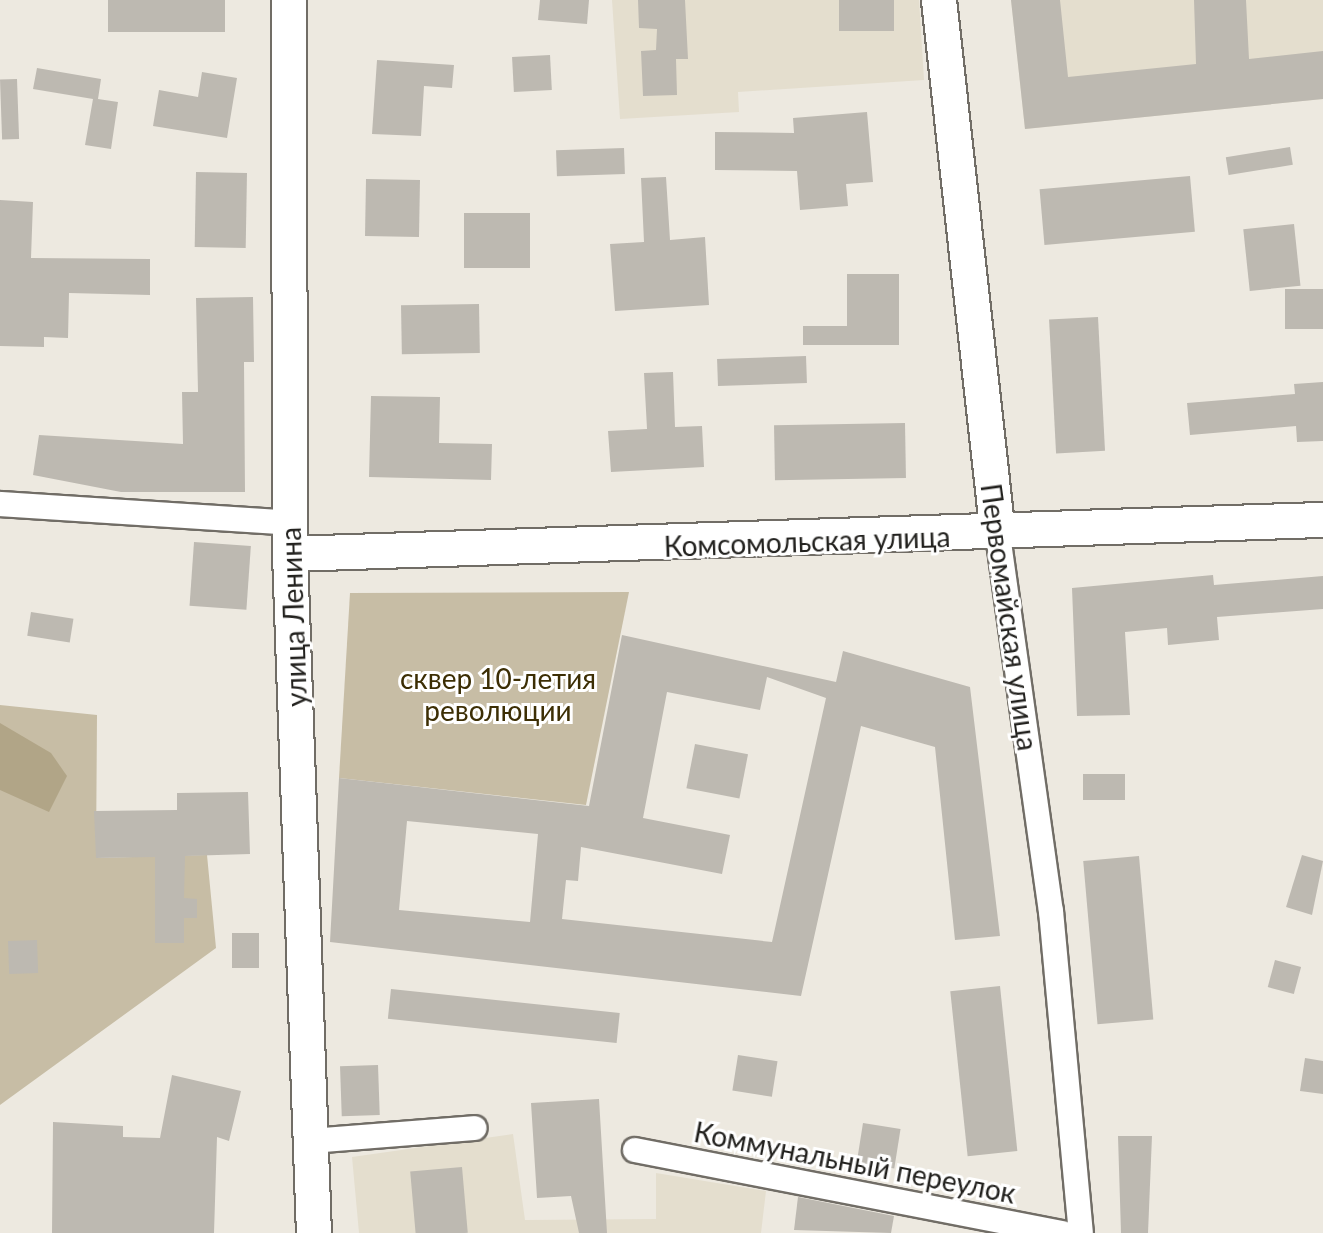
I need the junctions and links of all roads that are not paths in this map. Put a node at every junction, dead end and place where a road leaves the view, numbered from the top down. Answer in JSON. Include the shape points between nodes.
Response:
{"nodes":[{"id":1,"x":289,"y":0,"type":"edge"},
{"id":2,"x":939,"y":0,"type":"edge"},
{"id":3,"x":0,"y":504,"type":"edge"},
{"id":4,"x":1323,"y":520,"type":"edge"},
{"id":5,"x":998,"y":535,"type":"junction"},
{"id":6,"x":290,"y":539,"type":"junction"},
{"id":7,"x":474,"y":1128,"type":"dead end"},
{"id":8,"x":310,"y":1141,"type":"junction"},
{"id":9,"x":635,"y":1150,"type":"dead end"},
{"id":10,"x":314,"y":1233,"type":"edge"},
{"id":11,"x":1063,"y":1233,"type":"edge"},
{"id":12,"x":1081,"y":1233,"type":"edge"}],
"edges":[{"from":1,"to":6,"type":"street","name":"улица Ленина"},
{"from":2,"to":5,"type":"street","name":"Первомайская улица"},
{"from":3,"to":6,"type":"street","name":"Комсомольская улица"},
{"from":4,"to":5,"type":"street","name":"Комсомольская улица"},
{"from":5,"to":6,"type":"street","name":"Комсомольская улица"},
{"from":5,"to":12,"type":"street","name":"Первомайская улица","via":[[1051,911]]},
{"from":6,"to":8,"type":"street","name":"улица Ленина"},
{"from":7,"to":8,"type":"street"},
{"from":8,"to":10,"type":"street","name":"улица Ленина"},
{"from":9,"to":11,"type":"street","name":"Коммунальный переулок"}]}
